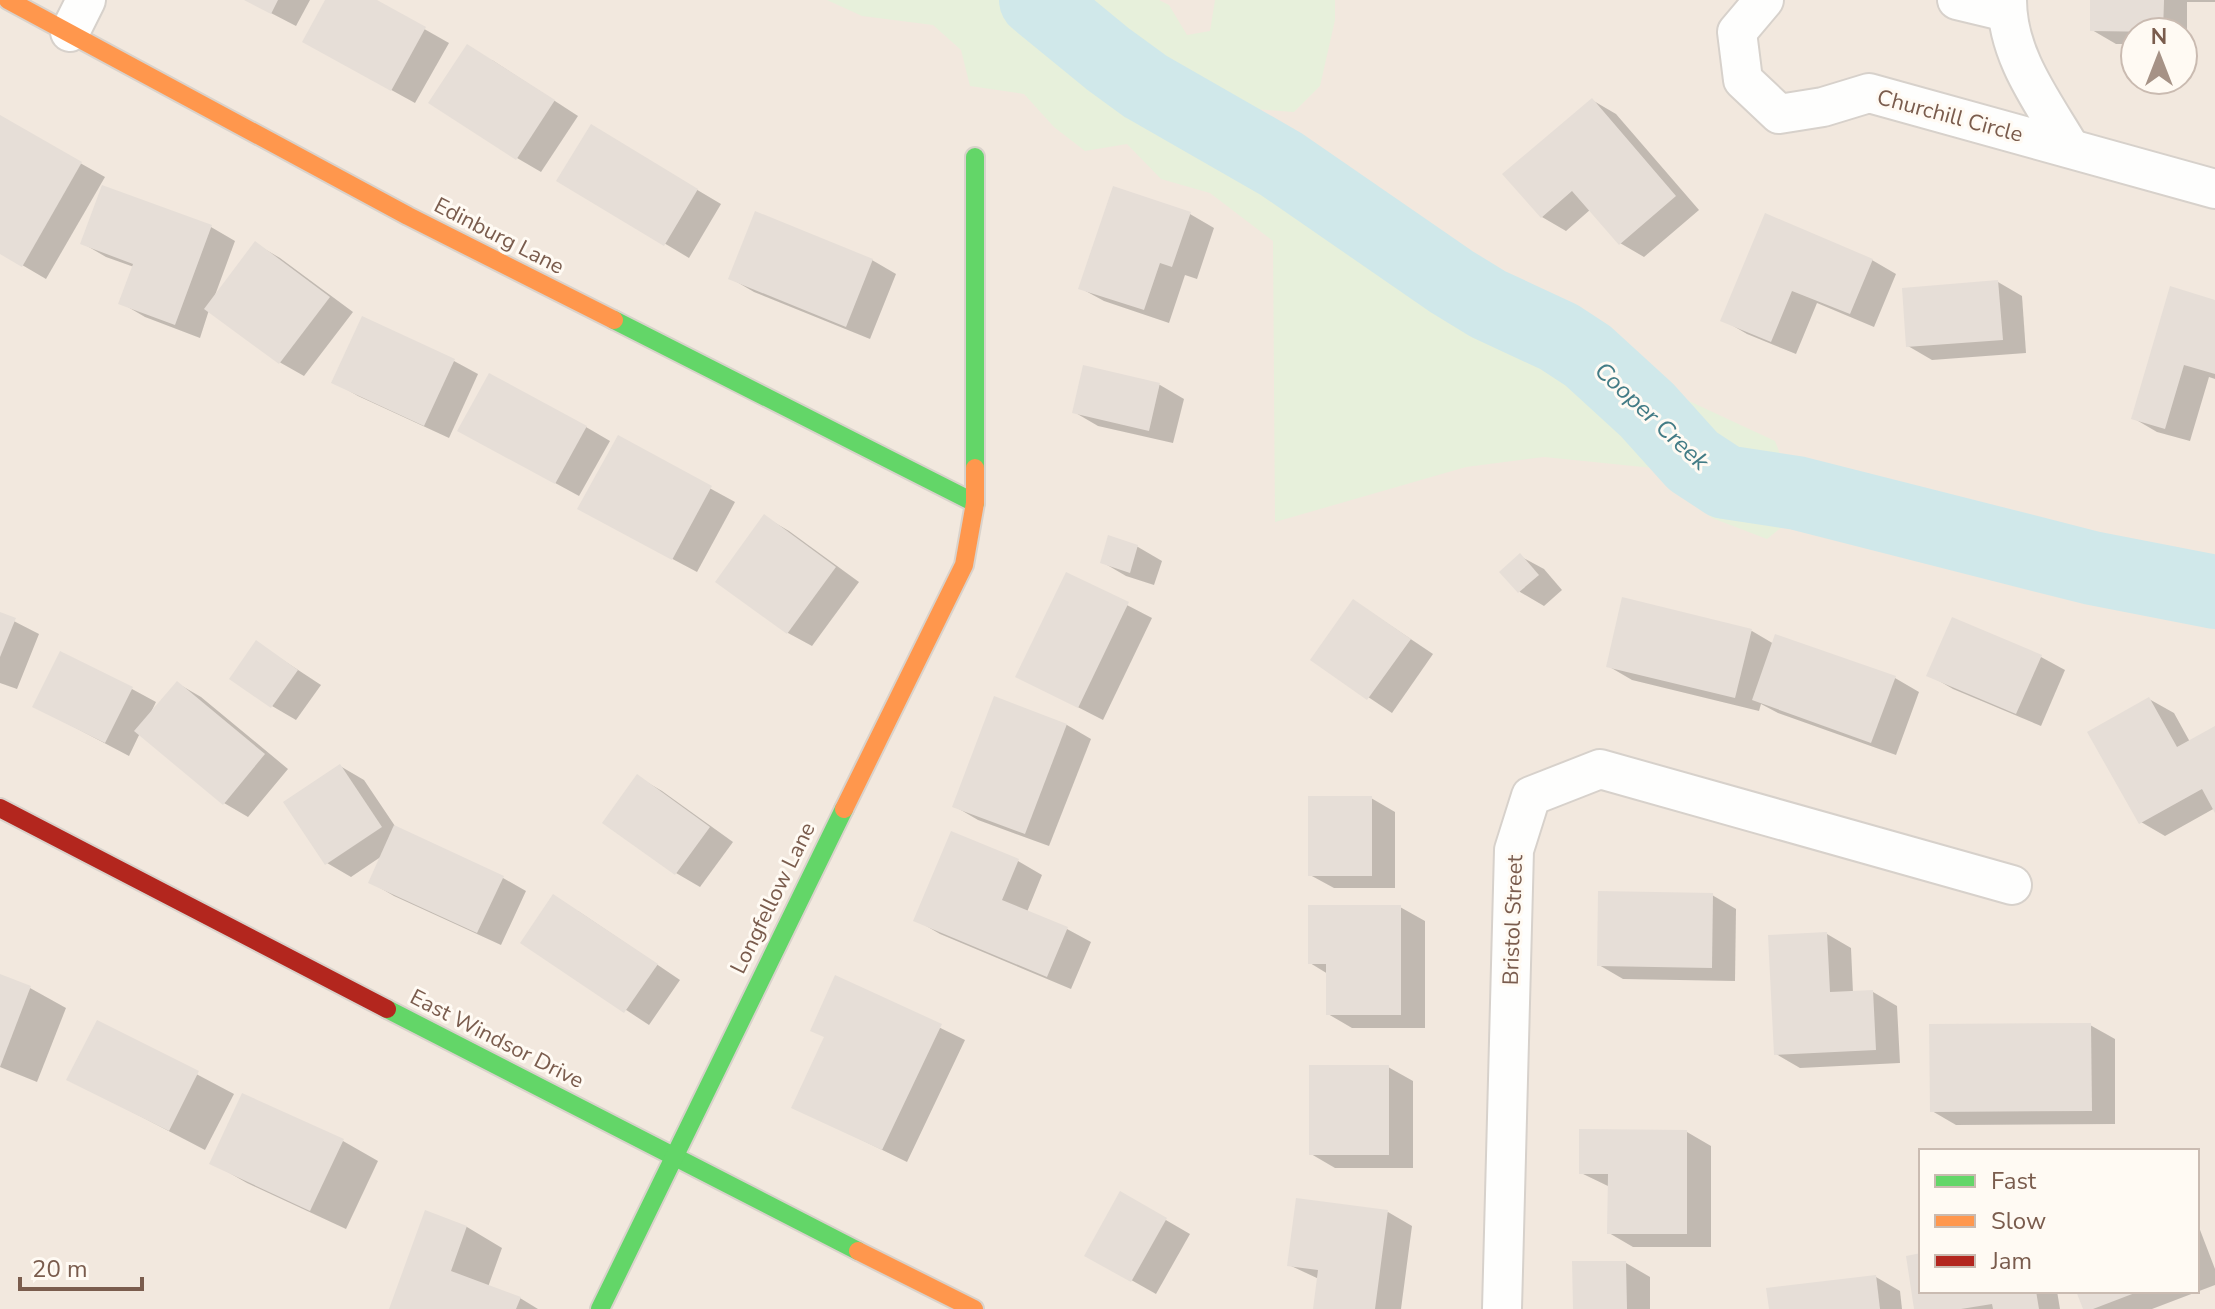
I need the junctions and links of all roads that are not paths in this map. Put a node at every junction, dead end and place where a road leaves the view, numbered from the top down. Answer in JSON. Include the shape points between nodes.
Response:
{"nodes":[{"id":1,"x":8,"y":0,"type":"edge"},
{"id":2,"x":1764,"y":0,"type":"edge"},
{"id":3,"x":1957,"y":0,"type":"edge"},
{"id":4,"x":2007,"y":6,"type":"edge"},
{"id":5,"x":78,"y":16,"type":"edge"},
{"id":6,"x":2070,"y":148,"type":"junction"},
{"id":7,"x":975,"y":157,"type":"dead end"},
{"id":8,"x":2215,"y":189,"type":"edge"},
{"id":9,"x":975,"y":503,"type":"junction"},
{"id":10,"x":0,"y":808,"type":"edge"},
{"id":11,"x":2012,"y":885,"type":"dead end"},
{"id":12,"x":673,"y":1157,"type":"junction"},
{"id":13,"x":895,"y":1267,"type":"junction"},
{"id":14,"x":897,"y":1295,"type":"dead end"},
{"id":15,"x":600,"y":1309,"type":"edge"},
{"id":16,"x":974,"y":1309,"type":"edge"},
{"id":17,"x":1502,"y":1309,"type":"edge"}],
"edges":[{"from":1,"to":5,"type":"street","name":"Edinburg Lane"},
{"from":2,"to":6,"type":"street","name":"Churchill Circle","via":[[1737,32],[1743,80],[1779,114],[1869,93]]},
{"from":3,"to":4,"type":"street"},
{"from":4,"to":6,"type":"street","via":[[2018,60]]},
{"from":5,"to":9,"type":"street","name":"Edinburg Lane","via":[[408,216]]},
{"from":6,"to":8,"type":"street"},
{"from":7,"to":9,"type":"street","name":"Longfellow Lane"},
{"from":9,"to":12,"type":"street","name":"Longfellow Lane","via":[[964,565]]},
{"from":10,"to":12,"type":"street","name":"East Windsor Drive"},
{"from":11,"to":17,"type":"street","name":"Bristol Street","via":[[1600,769],[1531,796],[1514,850]]},
{"from":12,"to":13,"type":"street","name":"East Windsor Drive"},
{"from":12,"to":15,"type":"street","name":"Longfellow Lane"},
{"from":13,"to":14,"type":"street"},
{"from":13,"to":16,"type":"street","name":"East Windsor Drive"}]}
